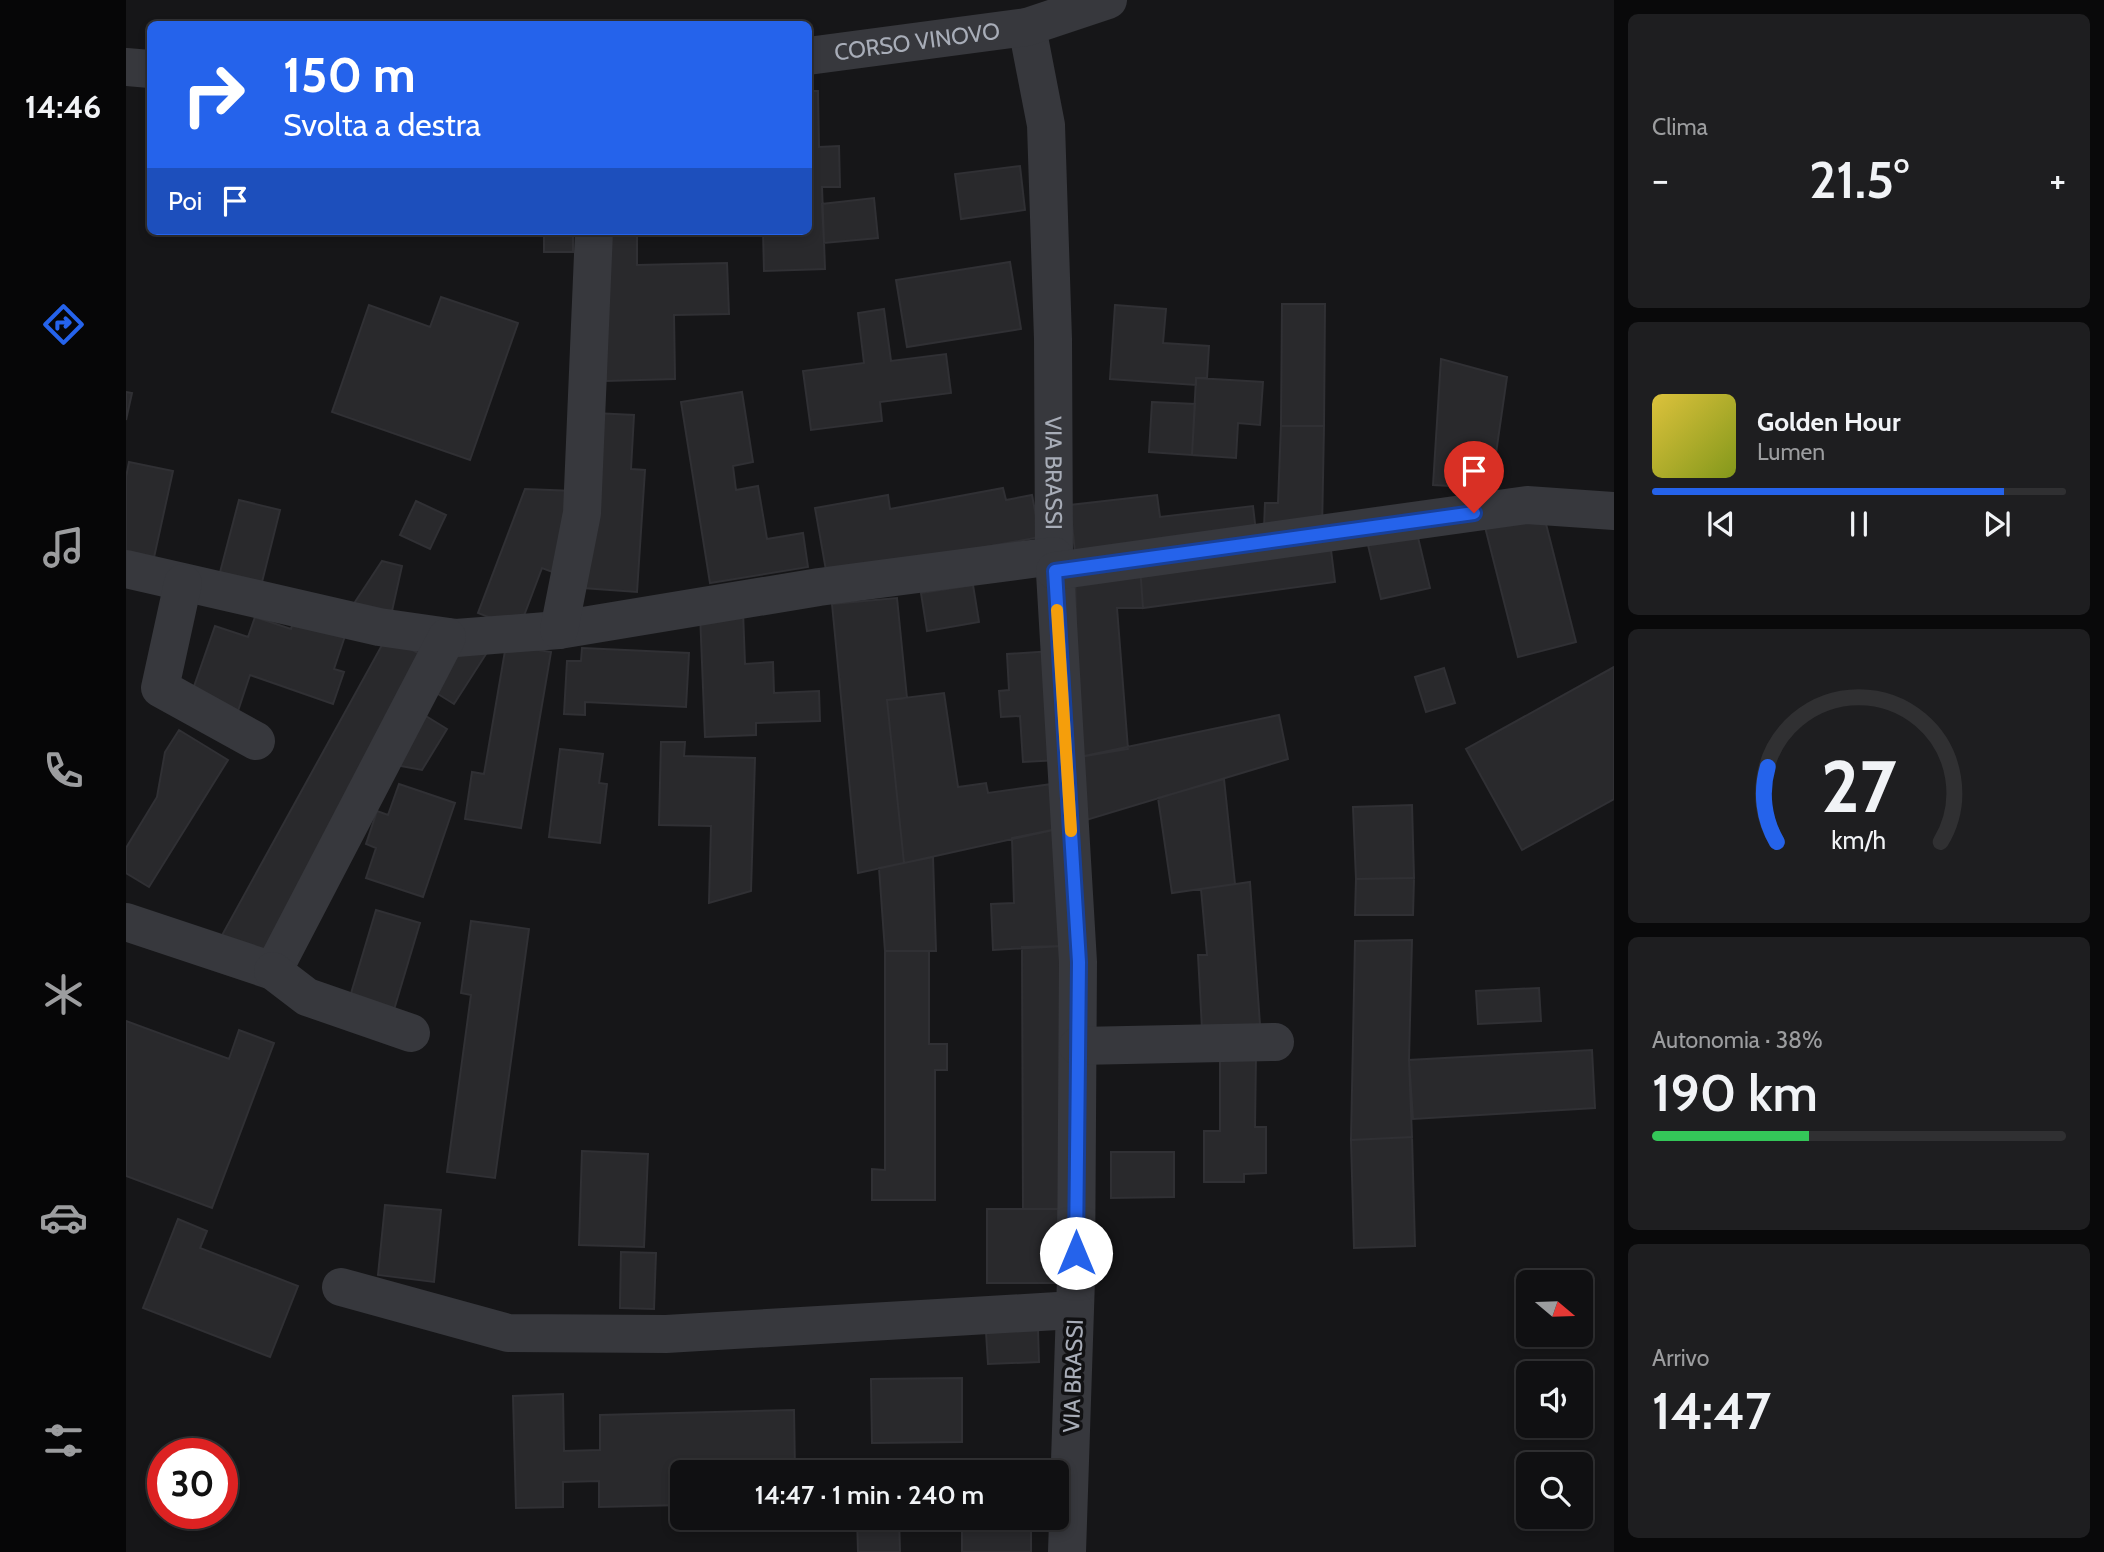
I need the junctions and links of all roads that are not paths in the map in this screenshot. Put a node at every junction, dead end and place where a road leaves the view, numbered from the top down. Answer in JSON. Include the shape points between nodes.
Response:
{"nodes":[{"id":1,"x":1108,"y":0,"type":"edge"},
{"id":2,"x":1027,"y":27,"type":"junction"},
{"id":3,"x":812,"y":55,"type":"edge"},
{"id":4,"x":126,"y":67,"type":"edge"},
{"id":5,"x":147,"y":69,"type":"edge"},
{"id":6,"x":594,"y":235,"type":"edge"},
{"id":7,"x":1614,"y":511,"type":"edge"},
{"id":8,"x":1054,"y":564,"type":"junction"},
{"id":9,"x":126,"y":569,"type":"edge"},
{"id":10,"x":183,"y":583,"type":"junction"},
{"id":11,"x":559,"y":630,"type":"junction"},
{"id":12,"x":447,"y":637,"type":"junction"},
{"id":13,"x":256,"y":741,"type":"dead end"},
{"id":14,"x":126,"y":922,"type":"edge"},
{"id":15,"x":272,"y":971,"type":"junction"},
{"id":16,"x":411,"y":1033,"type":"dead end"},
{"id":17,"x":1275,"y":1042,"type":"dead end"},
{"id":18,"x":1077,"y":1046,"type":"junction"},
{"id":19,"x":341,"y":1287,"type":"dead end"},
{"id":20,"x":1074,"y":1310,"type":"junction"},
{"id":21,"x":1067,"y":1552,"type":"edge"}],
"edges":[{"from":1,"to":2,"type":"street","name":"CORSO VINOVO"},
{"from":2,"to":3,"type":"street","name":"CORSO VINOVO"},
{"from":2,"to":8,"type":"street","name":"VIA BRASSI","via":[[1046,125]]},
{"from":4,"to":5,"type":"street"},
{"from":6,"to":11,"type":"street","via":[[582,513]]},
{"from":7,"to":8,"type":"street","via":[[1527,505]]},
{"from":8,"to":11,"type":"street","via":[[819,587]]},
{"from":8,"to":18,"type":"street","name":"VIA BRASSI","via":[[1079,962]]},
{"from":9,"to":10,"type":"street"},
{"from":10,"to":12,"type":"street","via":[[379,627]]},
{"from":10,"to":13,"type":"street","via":[[160,688]]},
{"from":11,"to":12,"type":"street"},
{"from":12,"to":15,"type":"street"},
{"from":14,"to":15,"type":"street"},
{"from":15,"to":16,"type":"street","via":[[307,997]]},
{"from":17,"to":18,"type":"street"},
{"from":18,"to":20,"type":"street","name":"VIA BRASSI"},
{"from":19,"to":20,"type":"street","via":[[508,1333],[666,1334]]},
{"from":20,"to":21,"type":"street","name":"VIA BRASSI"}]}
